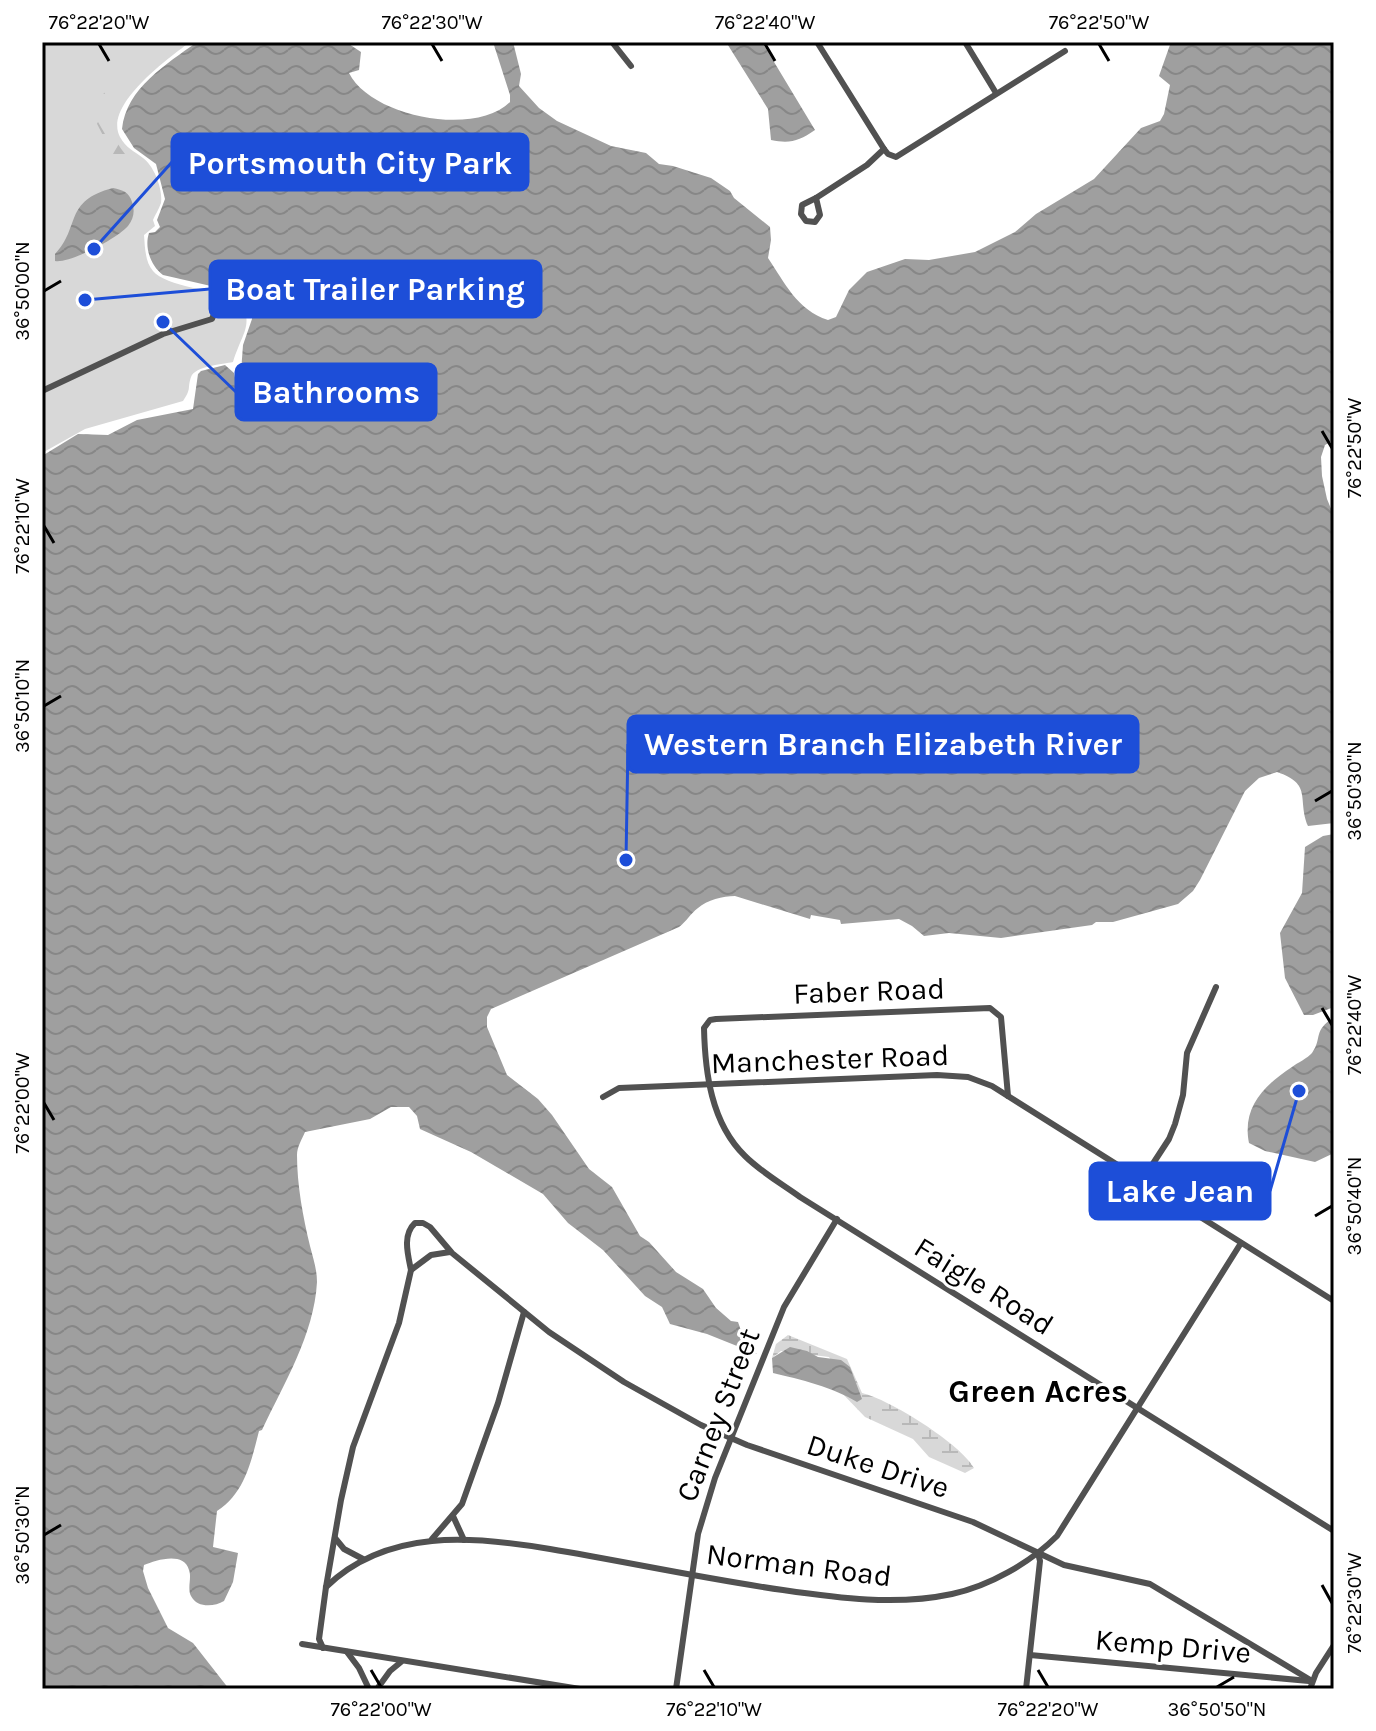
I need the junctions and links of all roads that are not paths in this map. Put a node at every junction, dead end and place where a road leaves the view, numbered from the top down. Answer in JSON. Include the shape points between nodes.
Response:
{"nodes":[{"id":1,"x":612,"y":42,"type":"edge"},
{"id":2,"x":817,"y":42,"type":"edge"},
{"id":3,"x":965,"y":42,"type":"edge"},
{"id":4,"x":1065,"y":51,"type":"dead end"},
{"id":5,"x":631,"y":66,"type":"dead end"},
{"id":6,"x":996,"y":93,"type":"junction"},
{"id":7,"x":884,"y":149,"type":"junction"},
{"id":8,"x":816,"y":198,"type":"dead end"},
{"id":9,"x":214,"y":314,"type":"dead end"},
{"id":10,"x":42,"y":391,"type":"edge"},
{"id":11,"x":1216,"y":987,"type":"dead end"},
{"id":12,"x":716,"y":1019,"type":"joint"},
{"id":13,"x":709,"y":1084,"type":"junction"},
{"id":14,"x":1008,"y":1096,"type":"junction"},
{"id":15,"x":603,"y":1097,"type":"dead end"},
{"id":16,"x":1141,"y":1182,"type":"junction"},
{"id":17,"x":837,"y":1219,"type":"junction"},
{"id":18,"x":1241,"y":1243,"type":"junction"},
{"id":19,"x":452,"y":1253,"type":"junction"},
{"id":20,"x":411,"y":1270,"type":"junction"},
{"id":21,"x":1334,"y":1301,"type":"edge"},
{"id":22,"x":524,"y":1312,"type":"junction"},
{"id":23,"x":1138,"y":1407,"type":"junction"},
{"id":24,"x":731,"y":1439,"type":"junction"},
{"id":25,"x":453,"y":1516,"type":"junction"},
{"id":26,"x":1334,"y":1531,"type":"edge"},
{"id":27,"x":335,"y":1538,"type":"junction"},
{"id":28,"x":431,"y":1539,"type":"junction"},
{"id":29,"x":464,"y":1540,"type":"junction"},
{"id":30,"x":1038,"y":1553,"type":"junction"},
{"id":31,"x":363,"y":1559,"type":"junction"},
{"id":32,"x":692,"y":1575,"type":"junction"},
{"id":33,"x":326,"y":1587,"type":"junction"},
{"id":34,"x":302,"y":1644,"type":"dead end"},
{"id":35,"x":1334,"y":1645,"type":"edge"},
{"id":36,"x":323,"y":1648,"type":"junction"},
{"id":37,"x":347,"y":1652,"type":"junction"},
{"id":38,"x":1030,"y":1655,"type":"junction"},
{"id":39,"x":402,"y":1661,"type":"junction"},
{"id":40,"x":1312,"y":1681,"type":"junction"},
{"id":41,"x":369,"y":1689,"type":"edge"},
{"id":42,"x":377,"y":1689,"type":"edge"},
{"id":43,"x":580,"y":1689,"type":"edge"},
{"id":44,"x":676,"y":1689,"type":"edge"},
{"id":45,"x":1026,"y":1689,"type":"edge"},
{"id":46,"x":1310,"y":1689,"type":"edge"}],
"edges":[{"from":1,"to":5,"type":"street"},
{"from":2,"to":7,"type":"street"},
{"from":3,"to":6,"type":"street"},
{"from":4,"to":6,"type":"street"},
{"from":6,"to":7,"type":"street","via":[[895,157]]},
{"from":7,"to":8,"type":"street"},
{"from":9,"to":10,"type":"street"},
{"from":11,"to":16,"type":"street","via":[[1187,1053],[1175,1124]]},
{"from":12,"to":13,"type":"street","name":"Faigle Road","via":[[704,1028]]},
{"from":12,"to":14,"type":"street","name":"Faber Road","via":[[988,1008],[1001,1017]]},
{"from":13,"to":14,"type":"street","name":"Manchester Road","via":[[957,1075]]},
{"from":13,"to":15,"type":"street","name":"Manchester Road","via":[[619,1088]]},
{"from":13,"to":17,"type":"street","name":"Faigle Road","via":[[738,1149]]},
{"from":14,"to":16,"type":"street","name":"Manchester Road"},
{"from":16,"to":18,"type":"street","name":"Manchester Road"},
{"from":17,"to":23,"type":"street","name":"Faigle Road"},
{"from":17,"to":24,"type":"street","name":"Carney Street","via":[[784,1307]]},
{"from":18,"to":21,"type":"street","name":"Manchester Road"},
{"from":18,"to":23,"type":"street","name":"Norman Road"},
{"from":19,"to":20,"type":"street","via":[[431,1255]]},
{"from":19,"to":20,"type":"street","name":"Duke Drive","via":[[430,1227],[415,1223],[408,1231]]},
{"from":19,"to":22,"type":"street","name":"Duke Drive"},
{"from":20,"to":27,"type":"street","name":"Duke Drive","via":[[399,1323],[353,1447]]},
{"from":22,"to":24,"type":"street","name":"Duke Drive","via":[[624,1382]]},
{"from":22,"to":25,"type":"street","via":[[498,1403]]},
{"from":23,"to":26,"type":"street","name":"Faigle Road"},
{"from":23,"to":30,"type":"street","name":"Norman Road","via":[[1065,1526]]},
{"from":24,"to":30,"type":"street","name":"Duke Drive","via":[[941,1509]]},
{"from":24,"to":32,"type":"street","name":"Carney Street","via":[[706,1506]]},
{"from":25,"to":28,"type":"street"},
{"from":25,"to":29,"type":"street"},
{"from":27,"to":31,"type":"street"},
{"from":27,"to":33,"type":"street","name":"Duke Drive"},
{"from":28,"to":29,"type":"street","name":"Norman Road"},
{"from":28,"to":31,"type":"street","name":"Norman Road"},
{"from":29,"to":32,"type":"street","name":"Norman Road","via":[[526,1544]]},
{"from":30,"to":32,"type":"street","name":"Norman Road","via":[[970,1589],[916,1599],[838,1598]]},
{"from":30,"to":38,"type":"street"},
{"from":30,"to":40,"type":"street","name":"Duke Drive","via":[[1064,1565],[1163,1590]]},
{"from":31,"to":33,"type":"street","name":"Norman Road"},
{"from":32,"to":44,"type":"street","name":"Carney Street"},
{"from":33,"to":36,"type":"street","name":"Duke Drive","via":[[319,1639]]},
{"from":34,"to":36,"type":"street"},
{"from":35,"to":40,"type":"street"},
{"from":36,"to":37,"type":"street"},
{"from":37,"to":39,"type":"street"},
{"from":37,"to":41,"type":"street"},
{"from":38,"to":40,"type":"street","name":"Kemp Drive"},
{"from":38,"to":45,"type":"street"},
{"from":39,"to":42,"type":"street"},
{"from":39,"to":43,"type":"street"},
{"from":40,"to":46,"type":"street"}]}
